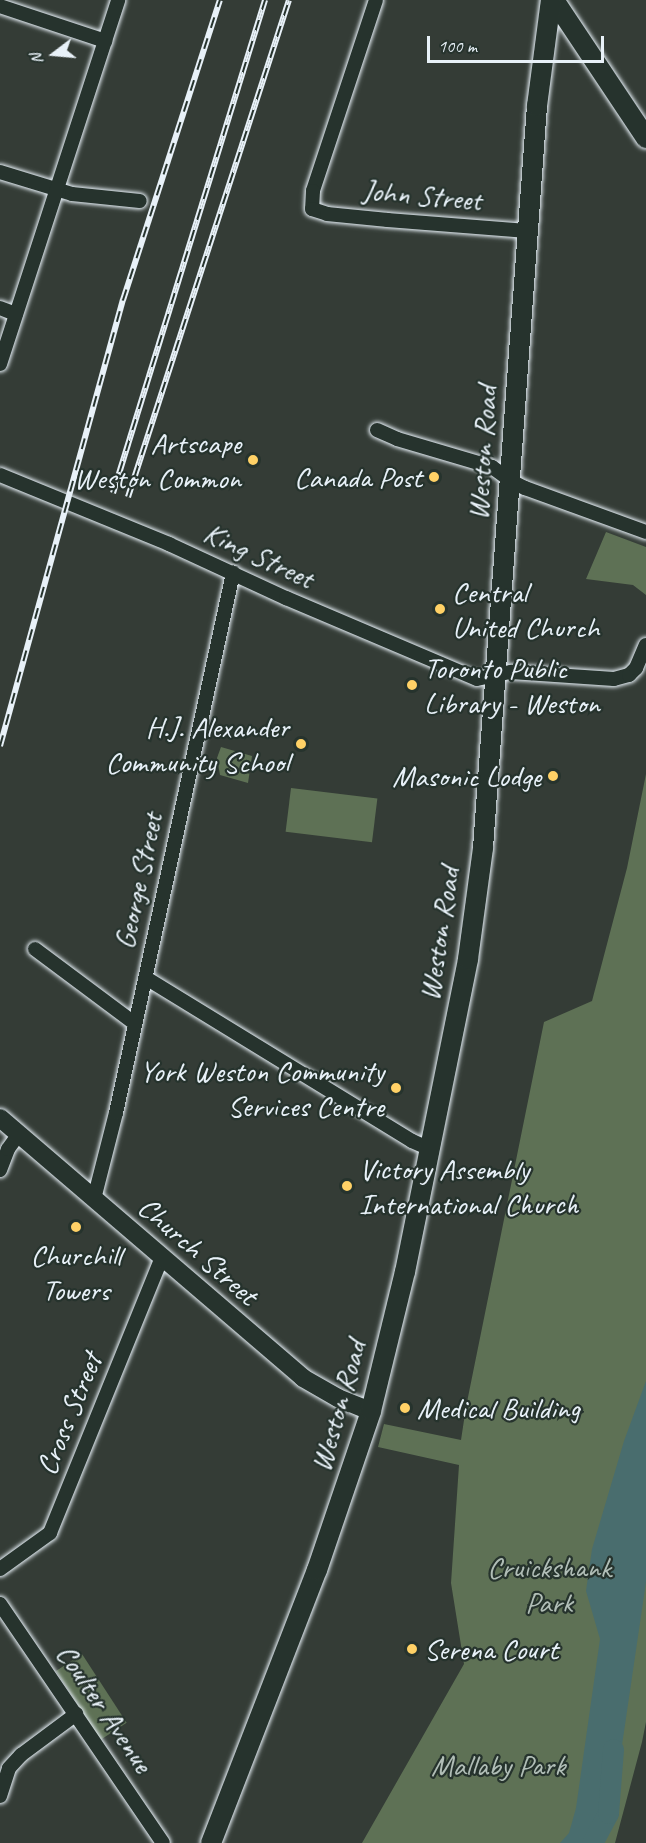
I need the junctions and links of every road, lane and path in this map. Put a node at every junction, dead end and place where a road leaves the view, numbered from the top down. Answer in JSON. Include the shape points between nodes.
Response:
{"nodes":[{"id":1,"x":118,"y":0,"type":"edge"},
{"id":2,"x":376,"y":0,"type":"edge"},
{"id":3,"x":553,"y":0,"type":"edge"},
{"id":4,"x":0,"y":6,"type":"edge"},
{"id":5,"x":105,"y":41,"type":"junction"},
{"id":6,"x":646,"y":138,"type":"edge"},
{"id":7,"x":0,"y":172,"type":"edge"},
{"id":8,"x":57,"y":190,"type":"junction"},
{"id":9,"x":140,"y":201,"type":"dead end"},
{"id":10,"x":527,"y":231,"type":"junction"},
{"id":11,"x":0,"y":308,"type":"edge"},
{"id":12,"x":16,"y":314,"type":"junction"},
{"id":13,"x":0,"y":364,"type":"edge"},
{"id":14,"x":377,"y":430,"type":"dead end"},
{"id":15,"x":0,"y":475,"type":"edge"},
{"id":16,"x":511,"y":481,"type":"junction"},
{"id":17,"x":646,"y":532,"type":"edge"},
{"id":18,"x":232,"y":573,"type":"junction"},
{"id":19,"x":646,"y":645,"type":"edge"},
{"id":20,"x":496,"y":675,"type":"junction"},
{"id":21,"x":35,"y":949,"type":"dead end"},
{"id":22,"x":146,"y":978,"type":"junction"},
{"id":23,"x":134,"y":1023,"type":"junction"},
{"id":24,"x":0,"y":1118,"type":"edge"},
{"id":25,"x":19,"y":1134,"type":"junction"},
{"id":26,"x":428,"y":1148,"type":"junction"},
{"id":27,"x":0,"y":1170,"type":"edge"},
{"id":28,"x":94,"y":1198,"type":"junction"},
{"id":29,"x":162,"y":1257,"type":"junction"},
{"id":30,"x":371,"y":1411,"type":"junction"},
{"id":31,"x":0,"y":1569,"type":"edge"},
{"id":32,"x":0,"y":1604,"type":"edge"},
{"id":33,"x":76,"y":1713,"type":"junction"},
{"id":34,"x":1,"y":1787,"type":"edge"},
{"id":35,"x":163,"y":1843,"type":"edge"},
{"id":36,"x":211,"y":1843,"type":"edge"}],
"edges":[{"from":1,"to":5,"type":"street"},
{"from":2,"to":10,"type":"street","name":"John Street","via":[[313,190],[312,209],[327,214]]},
{"from":3,"to":6,"type":"main road"},
{"from":3,"to":10,"type":"main road","name":"Weston Road","via":[[539,83]]},
{"from":4,"to":5,"type":"street"},
{"from":5,"to":8,"type":"street"},
{"from":7,"to":8,"type":"street"},
{"from":8,"to":9,"type":"street"},
{"from":8,"to":12,"type":"street"},
{"from":10,"to":16,"type":"main road","name":"Weston Road"},
{"from":11,"to":12,"type":"street"},
{"from":12,"to":13,"type":"street"},
{"from":14,"to":16,"type":"street","via":[[492,467]]},
{"from":15,"to":18,"type":"street","name":"King Street"},
{"from":16,"to":17,"type":"street"},
{"from":16,"to":20,"type":"main road","name":"Weston Road"},
{"from":18,"to":20,"type":"street","name":"King Street","via":[[477,679]]},
{"from":18,"to":22,"type":"street","name":"George Street"},
{"from":19,"to":20,"type":"street","name":"King Street","via":[[636,668],[629,675],[614,679],[511,672]]},
{"from":20,"to":26,"type":"main road","name":"Weston Road","via":[[477,901]]},
{"from":21,"to":23,"type":"street"},
{"from":22,"to":23,"type":"street","name":"George Street"},
{"from":22,"to":26,"type":"street"},
{"from":23,"to":28,"type":"street","name":"George Street"},
{"from":24,"to":25,"type":"street","name":"Church Street"},
{"from":25,"to":27,"type":"street"},
{"from":25,"to":28,"type":"street","name":"Church Street"},
{"from":26,"to":30,"type":"main road","name":"Weston Road","via":[[405,1272]]},
{"from":28,"to":29,"type":"street","name":"Church Street"},
{"from":29,"to":30,"type":"street","name":"Church Street","via":[[303,1378]]},
{"from":29,"to":31,"type":"street","name":"Cross Street","via":[[50,1533]]},
{"from":30,"to":36,"type":"main road","name":"Weston Road","via":[[317,1570]]},
{"from":32,"to":33,"type":"street","name":"Coulter Avenue"},
{"from":33,"to":34,"type":"street","via":[[21,1755],[9,1768]]},
{"from":33,"to":35,"type":"street","name":"Coulter Avenue"}]}
